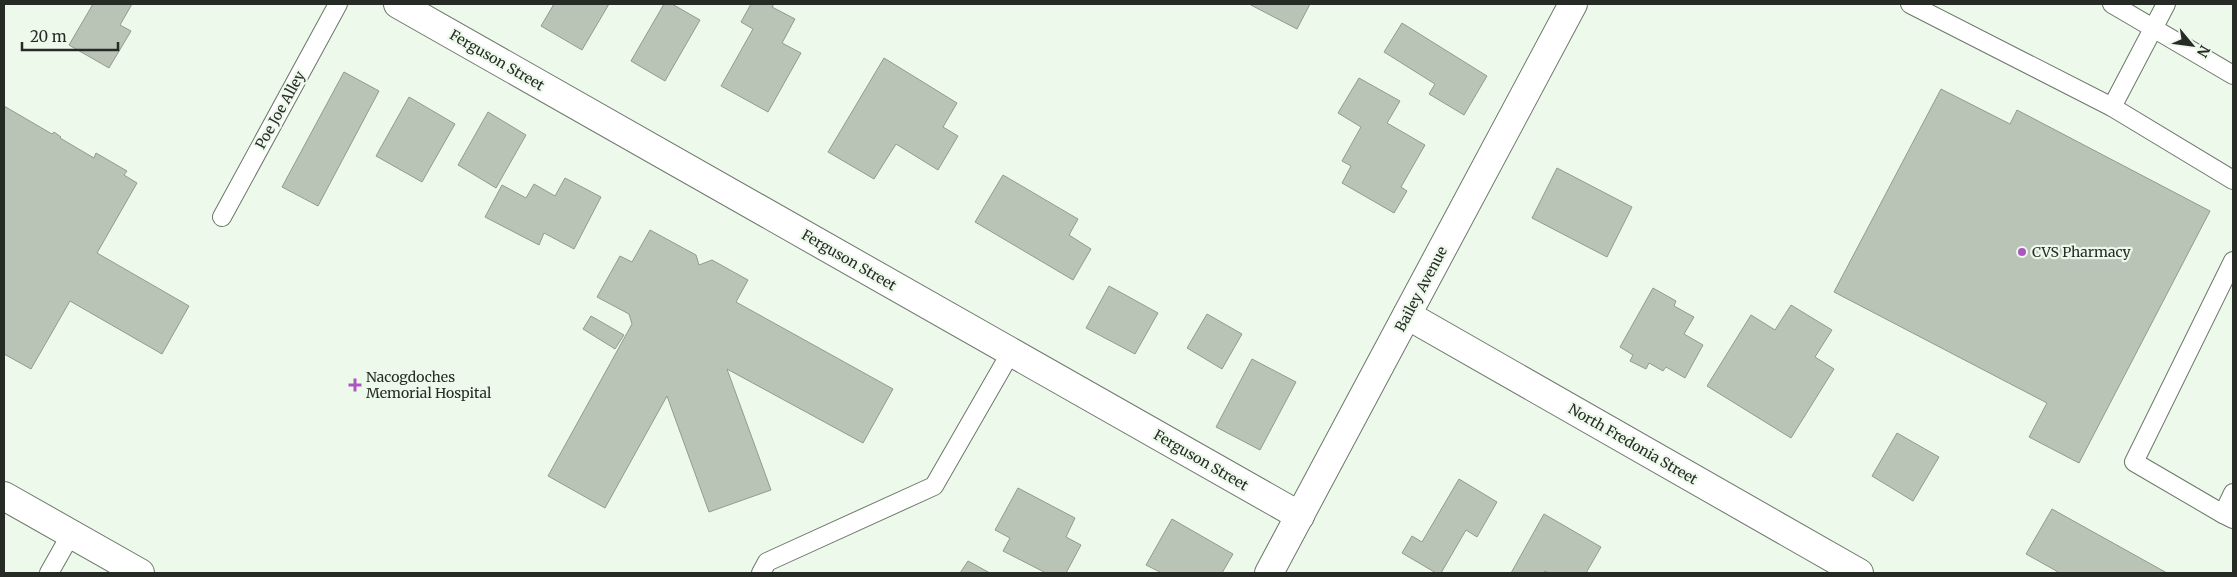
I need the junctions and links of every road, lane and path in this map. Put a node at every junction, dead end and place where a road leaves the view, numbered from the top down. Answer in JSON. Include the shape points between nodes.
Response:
{"nodes":[{"id":1,"x":338,"y":4,"type":"edge"},
{"id":2,"x":398,"y":4,"type":"edge"},
{"id":3,"x":1573,"y":4,"type":"edge"},
{"id":4,"x":1910,"y":4,"type":"edge"},
{"id":5,"x":2112,"y":4,"type":"edge"},
{"id":6,"x":2166,"y":4,"type":"edge"},
{"id":7,"x":2154,"y":29,"type":"junction"},
{"id":8,"x":2233,"y":75,"type":"edge"},
{"id":9,"x":2112,"y":107,"type":"junction"},
{"id":10,"x":2233,"y":180,"type":"edge"},
{"id":11,"x":222,"y":217,"type":"dead end"},
{"id":12,"x":2233,"y":261,"type":"edge"},
{"id":13,"x":1407,"y":315,"type":"junction"},
{"id":14,"x":1011,"y":352,"type":"junction"},
{"id":15,"x":2233,"y":493,"type":"edge"},
{"id":16,"x":4,"y":496,"type":"edge"},
{"id":17,"x":1300,"y":516,"type":"junction"},
{"id":18,"x":2228,"y":517,"type":"edge"},
{"id":19,"x":71,"y":534,"type":"junction"},
{"id":20,"x":49,"y":573,"type":"edge"},
{"id":21,"x":140,"y":573,"type":"edge"},
{"id":22,"x":761,"y":573,"type":"edge"},
{"id":23,"x":1269,"y":573,"type":"edge"},
{"id":24,"x":1859,"y":573,"type":"edge"}],
"edges":[{"from":1,"to":11,"type":"lane","name":"Poe Joe Alley"},
{"from":2,"to":14,"type":"street","name":"Ferguson Street"},
{"from":3,"to":13,"type":"street","name":"Bailey Avenue"},
{"from":4,"to":9,"type":"lane"},
{"from":5,"to":7,"type":"lane"},
{"from":6,"to":7,"type":"lane"},
{"from":7,"to":8,"type":"lane"},
{"from":7,"to":9,"type":"lane"},
{"from":9,"to":10,"type":"lane"},
{"from":12,"to":18,"type":"lane","via":[[2134,462]]},
{"from":13,"to":17,"type":"street","name":"Bailey Avenue"},
{"from":13,"to":24,"type":"street","name":"North Fredonia Street"},
{"from":14,"to":17,"type":"street","name":"Ferguson Street"},
{"from":14,"to":22,"type":"lane","via":[[934,486],[767,562]]},
{"from":15,"to":18,"type":"lane"},
{"from":16,"to":19,"type":"street"},
{"from":17,"to":23,"type":"street","name":"Bailey Avenue"},
{"from":19,"to":20,"type":"lane"},
{"from":19,"to":21,"type":"street"}]}
